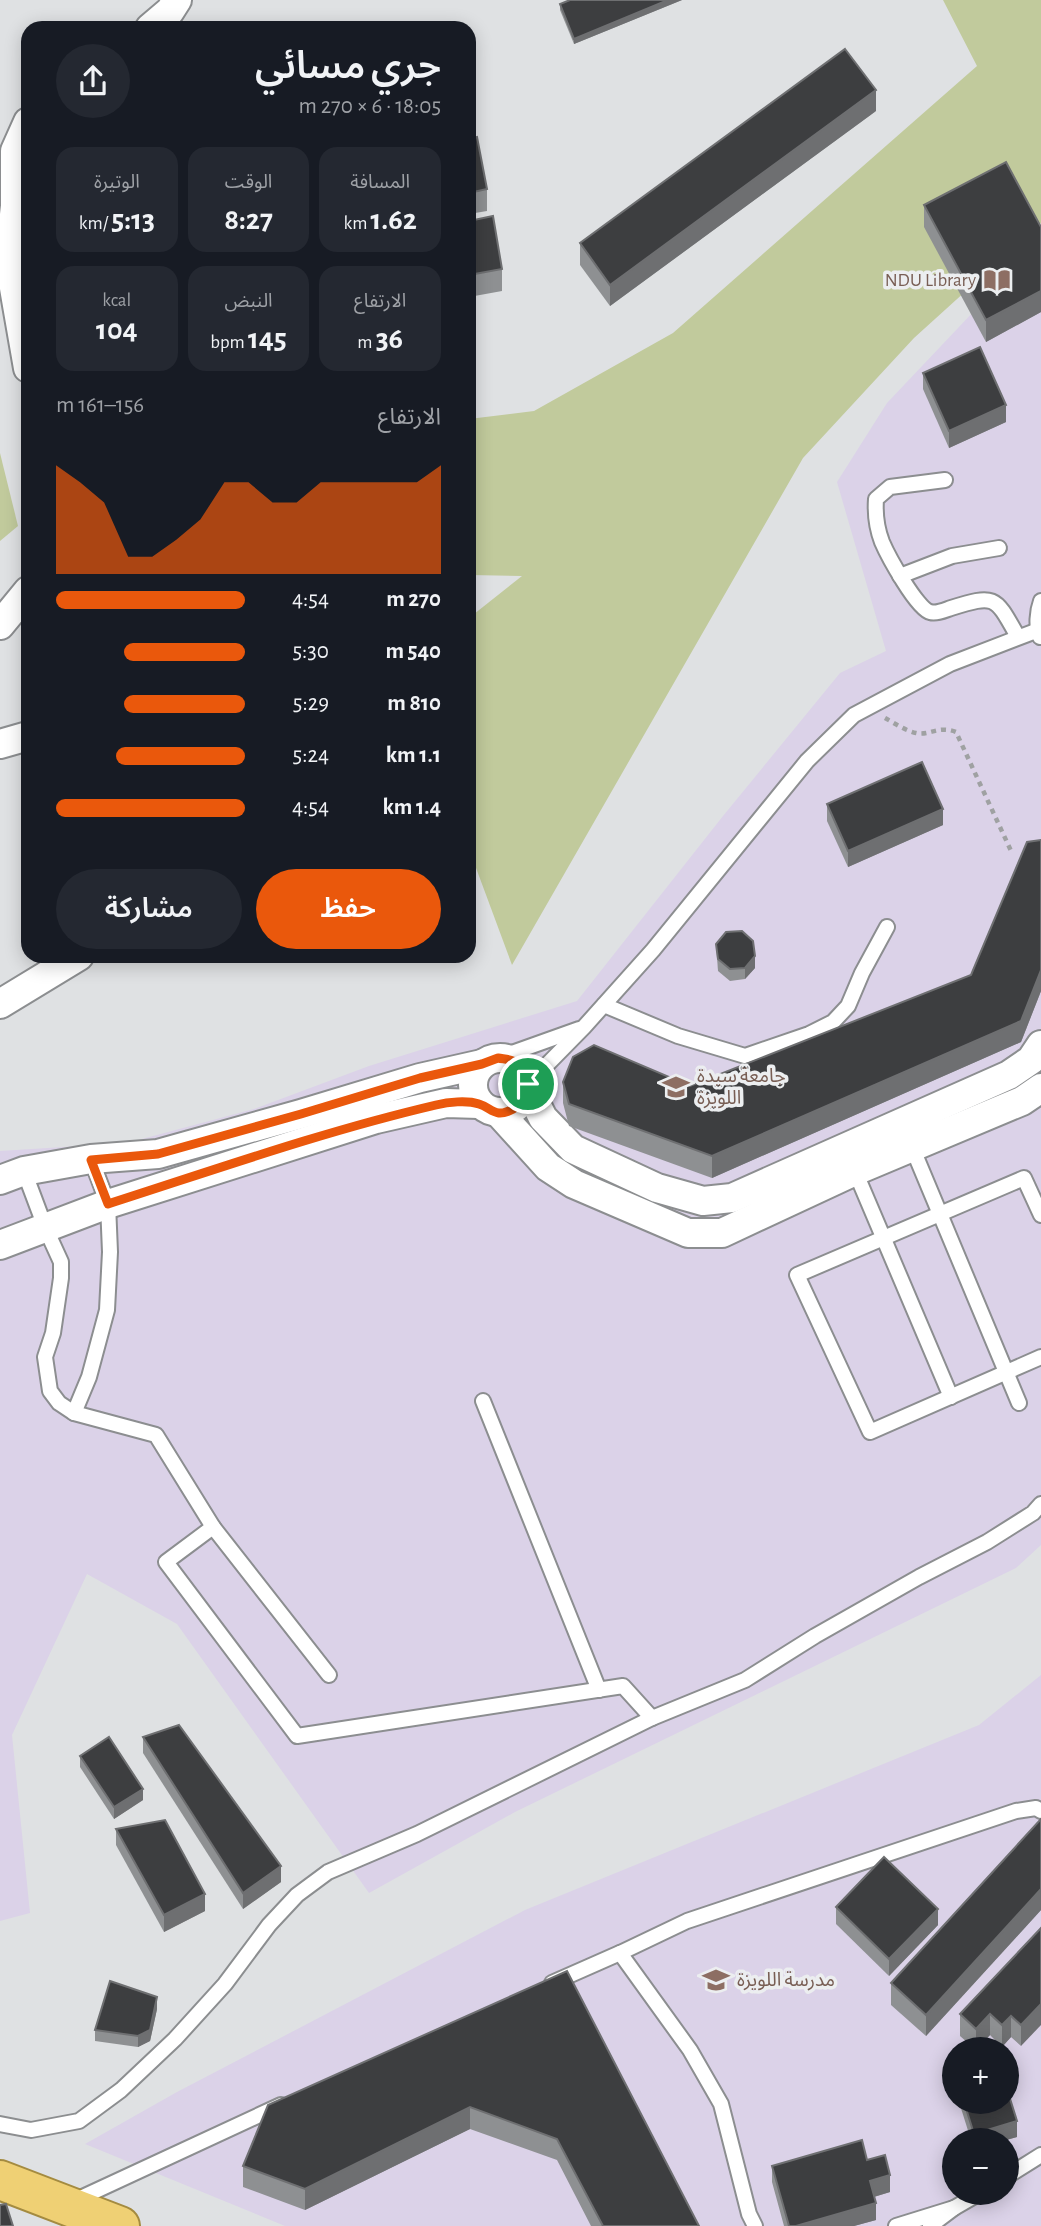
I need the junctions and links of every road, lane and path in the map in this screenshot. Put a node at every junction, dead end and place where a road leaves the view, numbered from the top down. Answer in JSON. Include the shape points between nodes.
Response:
{"nodes":[{"id":1,"x":177,"y":0,"type":"edge"},
{"id":2,"x":158,"y":21,"type":"edge"},
{"id":3,"x":21,"y":138,"type":"edge"},
{"id":4,"x":21,"y":327,"type":"edge"},
{"id":5,"x":945,"y":480,"type":"dead end"},
{"id":6,"x":999,"y":548,"type":"dead end"},
{"id":7,"x":900,"y":576,"type":"junction"},
{"id":8,"x":21,"y":600,"type":"edge"},
{"id":9,"x":1041,"y":601,"type":"edge"},
{"id":10,"x":0,"y":625,"type":"edge"},
{"id":11,"x":1040,"y":632,"type":"edge"},
{"id":12,"x":1018,"y":636,"type":"junction"},
{"id":13,"x":865,"y":709,"type":"junction"},
{"id":14,"x":21,"y":738,"type":"edge"},
{"id":15,"x":0,"y":744,"type":"edge"},
{"id":16,"x":1012,"y":853,"type":"dead end"},
{"id":17,"x":887,"y":927,"type":"dead end"},
{"id":18,"x":67,"y":963,"type":"edge"},
{"id":19,"x":0,"y":1004,"type":"edge"},
{"id":20,"x":604,"y":1005,"type":"junction"},
{"id":21,"x":584,"y":1027,"type":"junction"},
{"id":22,"x":1041,"y":1045,"type":"edge"},
{"id":23,"x":490,"y":1061,"type":"junction"},
{"id":24,"x":528,"y":1086,"type":"junction"},
{"id":25,"x":1041,"y":1088,"type":"edge"},
{"id":26,"x":489,"y":1108,"type":"junction"},
{"id":27,"x":912,"y":1147,"type":"junction"},
{"id":28,"x":91,"y":1160,"type":"junction"},
{"id":29,"x":855,"y":1171,"type":"junction"},
{"id":30,"x":12,"y":1175,"type":"edge"},
{"id":31,"x":108,"y":1204,"type":"junction"},
{"id":32,"x":940,"y":1213,"type":"junction"},
{"id":33,"x":1041,"y":1215,"type":"edge"},
{"id":34,"x":45,"y":1227,"type":"junction"},
{"id":35,"x":883,"y":1238,"type":"junction"},
{"id":36,"x":0,"y":1245,"type":"edge"},
{"id":37,"x":1041,"y":1357,"type":"edge"},
{"id":38,"x":1007,"y":1372,"type":"junction"},
{"id":39,"x":951,"y":1397,"type":"junction"},
{"id":40,"x":483,"y":1401,"type":"dead end"},
{"id":41,"x":1019,"y":1404,"type":"dead end"},
{"id":42,"x":74,"y":1413,"type":"junction"},
{"id":43,"x":1041,"y":1504,"type":"edge"},
{"id":44,"x":213,"y":1527,"type":"junction"},
{"id":45,"x":329,"y":1675,"type":"dead end"},
{"id":46,"x":599,"y":1690,"type":"junction"},
{"id":47,"x":652,"y":1718,"type":"junction"},
{"id":48,"x":1041,"y":1811,"type":"edge"},
{"id":49,"x":620,"y":1953,"type":"junction"},
{"id":50,"x":534,"y":1991,"type":"edge"},
{"id":51,"x":289,"y":2101,"type":"edge"},
{"id":52,"x":0,"y":2124,"type":"edge"},
{"id":53,"x":1041,"y":2155,"type":"edge"},
{"id":54,"x":1019,"y":2169,"type":"edge"},
{"id":55,"x":6,"y":2186,"type":"edge"},
{"id":56,"x":65,"y":2205,"type":"junction"},
{"id":57,"x":959,"y":2205,"type":"edge"},
{"id":58,"x":954,"y":2208,"type":"junction"},
{"id":59,"x":120,"y":2226,"type":"edge"},
{"id":60,"x":755,"y":2226,"type":"edge"},
{"id":61,"x":896,"y":2226,"type":"edge"},
{"id":62,"x":930,"y":2226,"type":"edge"}],
"edges":[{"from":1,"to":2,"type":"street"},
{"from":3,"to":4,"type":"street","via":[[15,151],[9,258]]},
{"from":5,"to":7,"type":"lane","via":[[890,487],[876,499],[882,542]]},
{"from":6,"to":7,"type":"lane","via":[[952,556]]},
{"from":7,"to":12,"type":"lane","via":[[927,612],[992,600]]},
{"from":8,"to":10,"type":"street"},
{"from":9,"to":11,"type":"lane"},
{"from":11,"to":12,"type":"lane"},
{"from":12,"to":13,"type":"lane","via":[[950,664]]},
{"from":13,"to":16,"type":"path","via":[[918,734],[936,729],[956,732]]},
{"from":13,"to":20,"type":"lane","via":[[807,761]]},
{"from":14,"to":15,"type":"street"},
{"from":17,"to":20,"type":"lane","via":[[848,1006],[833,1022],[745,1056],[678,1036]]},
{"from":18,"to":19,"type":"street"},
{"from":20,"to":21,"type":"lane"},
{"from":21,"to":23,"type":"lane"},
{"from":21,"to":24,"type":"lane"},
{"from":22,"to":24,"type":"street","via":[[1031,1060],[1009,1075],[732,1198],[703,1201],[657,1188],[573,1149],[542,1118]]},
{"from":23,"to":24,"type":"street","via":[[512,1060],[523,1070]]},
{"from":23,"to":26,"type":"street","via":[[475,1073],[472,1084],[474,1094]]},
{"from":23,"to":28,"type":"street","via":[[158,1154]]},
{"from":24,"to":26,"type":"street","via":[[518,1106],[509,1111]]},
{"from":25,"to":27,"type":"street","via":[[1022,1101]]},
{"from":26,"to":29,"type":"street","via":[[548,1167],[574,1184],[688,1233],[722,1233]]},
{"from":26,"to":31,"type":"street","via":[[446,1103],[376,1119]]},
{"from":27,"to":29,"type":"street"},
{"from":27,"to":32,"type":"lane"},
{"from":28,"to":30,"type":"street"},
{"from":28,"to":31,"type":"lane"},
{"from":29,"to":35,"type":"lane"},
{"from":30,"to":34,"type":"lane"},
{"from":31,"to":34,"type":"street"},
{"from":31,"to":42,"type":"lane","via":[[107,1310]]},
{"from":32,"to":33,"type":"lane","via":[[1024,1178]]},
{"from":32,"to":35,"type":"lane"},
{"from":32,"to":38,"type":"lane"},
{"from":34,"to":36,"type":"street"},
{"from":34,"to":42,"type":"lane","via":[[61,1262],[53,1332],[45,1357],[50,1391]]},
{"from":35,"to":39,"type":"lane"},
{"from":35,"to":39,"type":"lane","via":[[797,1275],[870,1432]]},
{"from":37,"to":38,"type":"lane"},
{"from":38,"to":39,"type":"lane"},
{"from":38,"to":41,"type":"lane"},
{"from":40,"to":46,"type":"lane"},
{"from":42,"to":44,"type":"lane","via":[[156,1435]]},
{"from":43,"to":47,"type":"lane","via":[[987,1542],[744,1680]]},
{"from":44,"to":45,"type":"lane"},
{"from":44,"to":46,"type":"lane","via":[[166,1562],[297,1736]]},
{"from":46,"to":47,"type":"lane","via":[[623,1686]]},
{"from":47,"to":52,"type":"lane","via":[[328,1872],[297,1895],[183,2031],[121,2091],[79,2122],[31,2130]]},
{"from":48,"to":49,"type":"lane","via":[[1016,1811],[828,1873],[687,1921]]},
{"from":49,"to":50,"type":"lane"},
{"from":49,"to":60,"type":"lane","via":[[690,2050],[721,2104]]},
{"from":51,"to":56,"type":"lane"},
{"from":53,"to":54,"type":"lane"},
{"from":55,"to":56,"type":"highway"},
{"from":56,"to":59,"type":"highway"},
{"from":57,"to":58,"type":"lane"},
{"from":58,"to":61,"type":"lane"},
{"from":58,"to":62,"type":"lane"}]}
